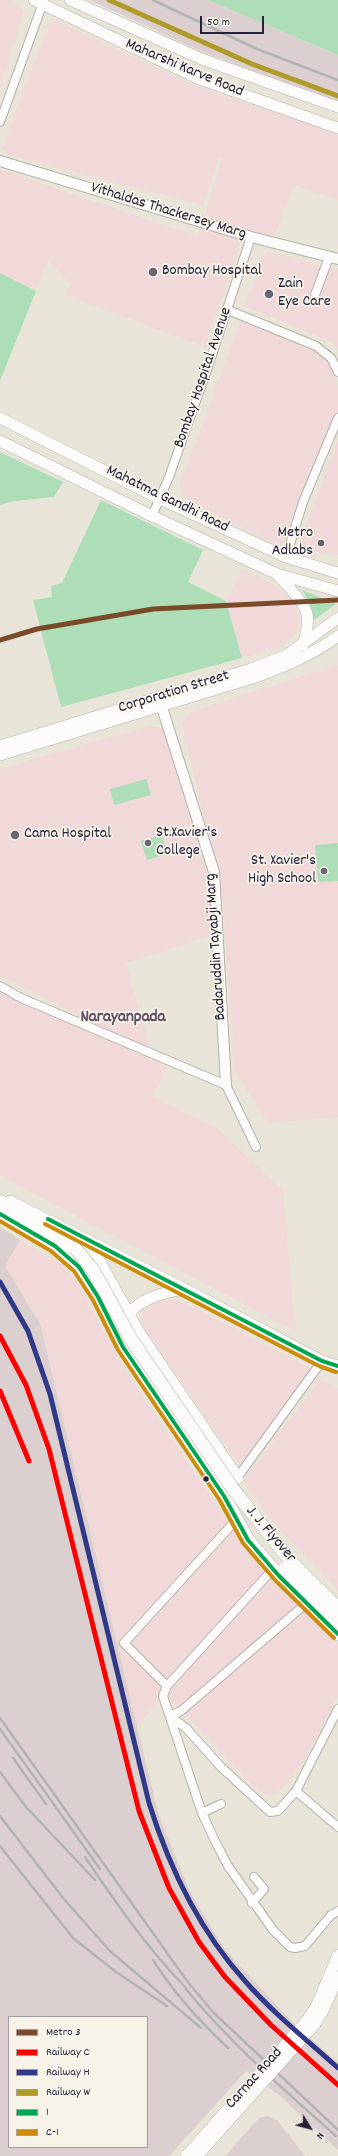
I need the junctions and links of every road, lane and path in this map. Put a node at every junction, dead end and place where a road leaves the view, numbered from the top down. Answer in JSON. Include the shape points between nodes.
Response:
{"nodes":[{"id":1,"x":70,"y":0,"type":"edge"},
{"id":2,"x":40,"y":1,"type":"edge"},
{"id":3,"x":338,"y":107,"type":"edge"},
{"id":4,"x":0,"y":122,"type":"edge"},
{"id":5,"x":338,"y":128,"type":"edge"},
{"id":6,"x":0,"y":161,"type":"edge"},
{"id":7,"x":250,"y":237,"type":"junction"},
{"id":8,"x":333,"y":258,"type":"edge"},
{"id":9,"x":315,"y":295,"type":"dead end"},
{"id":10,"x":228,"y":310,"type":"junction"},
{"id":11,"x":338,"y":372,"type":"edge"},
{"id":12,"x":0,"y":418,"type":"edge"},
{"id":13,"x":338,"y":418,"type":"edge"},
{"id":14,"x":0,"y":441,"type":"edge"},
{"id":15,"x":160,"y":498,"type":"junction"},
{"id":16,"x":152,"y":516,"type":"junction"},
{"id":17,"x":286,"y":557,"type":"junction"},
{"id":18,"x":338,"y":573,"type":"edge"},
{"id":19,"x":277,"y":574,"type":"junction"},
{"id":20,"x":338,"y":591,"type":"edge"},
{"id":21,"x":338,"y":618,"type":"edge"},
{"id":22,"x":338,"y":636,"type":"edge"},
{"id":23,"x":303,"y":645,"type":"junction"},
{"id":24,"x":338,"y":646,"type":"edge"},
{"id":25,"x":320,"y":649,"type":"junction"},
{"id":26,"x":161,"y":702,"type":"junction"},
{"id":27,"x":0,"y":746,"type":"edge"},
{"id":28,"x":0,"y":755,"type":"edge"},
{"id":29,"x":0,"y":986,"type":"edge"},
{"id":30,"x":226,"y":1085,"type":"junction"},
{"id":31,"x":256,"y":1147,"type":"dead end"},
{"id":32,"x":0,"y":1197,"type":"edge"},
{"id":33,"x":0,"y":1201,"type":"edge"},
{"id":34,"x":0,"y":1214,"type":"edge"},
{"id":35,"x":78,"y":1243,"type":"junction"},
{"id":36,"x":185,"y":1289,"type":"junction"},
{"id":37,"x":128,"y":1314,"type":"junction"},
{"id":38,"x":123,"y":1346,"type":"junction"},
{"id":39,"x":322,"y":1361,"type":"junction"},
{"id":40,"x":338,"y":1366,"type":"edge"},
{"id":41,"x":237,"y":1478,"type":"joint"},
{"id":42,"x":236,"y":1515,"type":"junction"},
{"id":43,"x":273,"y":1569,"type":"junction"},
{"id":44,"x":326,"y":1585,"type":"dead end"},
{"id":45,"x":307,"y":1603,"type":"junction"},
{"id":46,"x":338,"y":1608,"type":"edge"},
{"id":47,"x":338,"y":1622,"type":"edge"},
{"id":48,"x":338,"y":1634,"type":"edge"},
{"id":49,"x":167,"y":1686,"type":"junction"},
{"id":50,"x":338,"y":1709,"type":"edge"},
{"id":51,"x":170,"y":1716,"type":"junction"},
{"id":52,"x":296,"y":1791,"type":"junction"},
{"id":53,"x":221,"y":1804,"type":"dead end"},
{"id":54,"x":202,"y":1813,"type":"junction"},
{"id":55,"x":338,"y":1827,"type":"edge"},
{"id":56,"x":254,"y":1877,"type":"dead end"},
{"id":57,"x":252,"y":1903,"type":"junction"},
{"id":58,"x":338,"y":1911,"type":"edge"},
{"id":59,"x":338,"y":1955,"type":"edge"},
{"id":60,"x":338,"y":1977,"type":"edge"},
{"id":61,"x":320,"y":2007,"type":"junction"},
{"id":62,"x":190,"y":2156,"type":"edge"}],
"edges":[{"from":1,"to":3,"type":"main road","name":"Maharshi Karve Road","via":[[204,60]]},
{"from":2,"to":4,"type":"street"},
{"from":2,"to":5,"type":"main road","name":"Maharshi Karve Road","via":[[197,78]]},
{"from":6,"to":7,"type":"street","name":"Vithaldas Thackersey Marg"},
{"from":7,"to":8,"type":"street","name":"Vithaldas Thackersey Marg"},
{"from":7,"to":10,"type":"street","name":"Bombay Hospital Avenue"},
{"from":8,"to":9,"type":"street"},
{"from":10,"to":11,"type":"street","via":[[316,346],[331,358]]},
{"from":10,"to":15,"type":"street","name":"Bombay Hospital Avenue"},
{"from":12,"to":15,"type":"main road","name":"Mahatma Gandhi Road"},
{"from":13,"to":17,"type":"street","via":[[303,502]]},
{"from":14,"to":16,"type":"main road"},
{"from":15,"to":16,"type":"street","name":"Bombay Hospital Avenue"},
{"from":15,"to":17,"type":"main road","name":"Mahatma Gandhi Road"},
{"from":16,"to":19,"type":"main road"},
{"from":17,"to":18,"type":"main road","name":"Mahatma Gandhi Road"},
{"from":19,"to":20,"type":"main road"},
{"from":19,"to":23,"type":"main road","via":[[307,612]]},
{"from":21,"to":23,"type":"main road","name":"Corporation Street"},
{"from":22,"to":25,"type":"main road","name":"Corporation Street"},
{"from":23,"to":26,"type":"main road","name":"Corporation Street","via":[[287,655]]},
{"from":24,"to":25,"type":"main road"},
{"from":25,"to":26,"type":"main road","name":"Corporation Street","via":[[291,664],[256,677]]},
{"from":26,"to":27,"type":"main road","name":"Corporation Street"},
{"from":26,"to":28,"type":"main road","name":"Corporation Street"},
{"from":26,"to":30,"type":"street","name":"Badaruddin Tayabji Marg","via":[[214,872]]},
{"from":29,"to":30,"type":"street","via":[[21,998]]},
{"from":30,"to":31,"type":"street"},
{"from":32,"to":35,"type":"main road","via":[[33,1211]]},
{"from":33,"to":35,"type":"main road","name":"J. J. Flyover"},
{"from":34,"to":38,"type":"main road","via":[[54,1246],[75,1263],[98,1297]]},
{"from":35,"to":36,"type":"main road"},
{"from":35,"to":37,"type":"main road","via":[[101,1265]]},
{"from":35,"to":46,"type":"main road","name":"J. J. Flyover","bridge":true,"via":[[131,1339],[233,1489],[292,1563]]},
{"from":36,"to":37,"type":"main road","via":[[165,1292],[150,1298]]},
{"from":36,"to":39,"type":"main road"},
{"from":37,"to":38,"type":"main road","via":[[121,1327]]},
{"from":37,"to":41,"type":"main road"},
{"from":38,"to":42,"type":"main road"},
{"from":39,"to":40,"type":"main road"},
{"from":39,"to":41,"type":"street"},
{"from":42,"to":43,"type":"main road","via":[[248,1540]]},
{"from":42,"to":47,"type":"main road","bridge":true},
{"from":42,"to":49,"type":"street","via":[[124,1643]]},
{"from":43,"to":45,"type":"main road"},
{"from":43,"to":49,"type":"street"},
{"from":44,"to":45,"type":"street"},
{"from":45,"to":48,"type":"main road"},
{"from":45,"to":51,"type":"street","via":[[181,1711]]},
{"from":49,"to":51,"type":"street","via":[[163,1696]]},
{"from":50,"to":52,"type":"street"},
{"from":51,"to":52,"type":"street","via":[[187,1729],[221,1767],[270,1812],[278,1811]]},
{"from":51,"to":54,"type":"street"},
{"from":52,"to":55,"type":"street"},
{"from":53,"to":54,"type":"street"},
{"from":54,"to":57,"type":"street","via":[[228,1866]]},
{"from":56,"to":57,"type":"street","via":[[264,1889]]},
{"from":57,"to":58,"type":"street","via":[[273,1930],[290,1947],[295,1948],[305,1946],[330,1916]]},
{"from":59,"to":61,"type":"main road","name":"Carnac Road"},
{"from":60,"to":61,"type":"main road","name":"Carnac Road"},
{"from":61,"to":62,"type":"main road","name":"Carnac Road","bridge":true}]}
